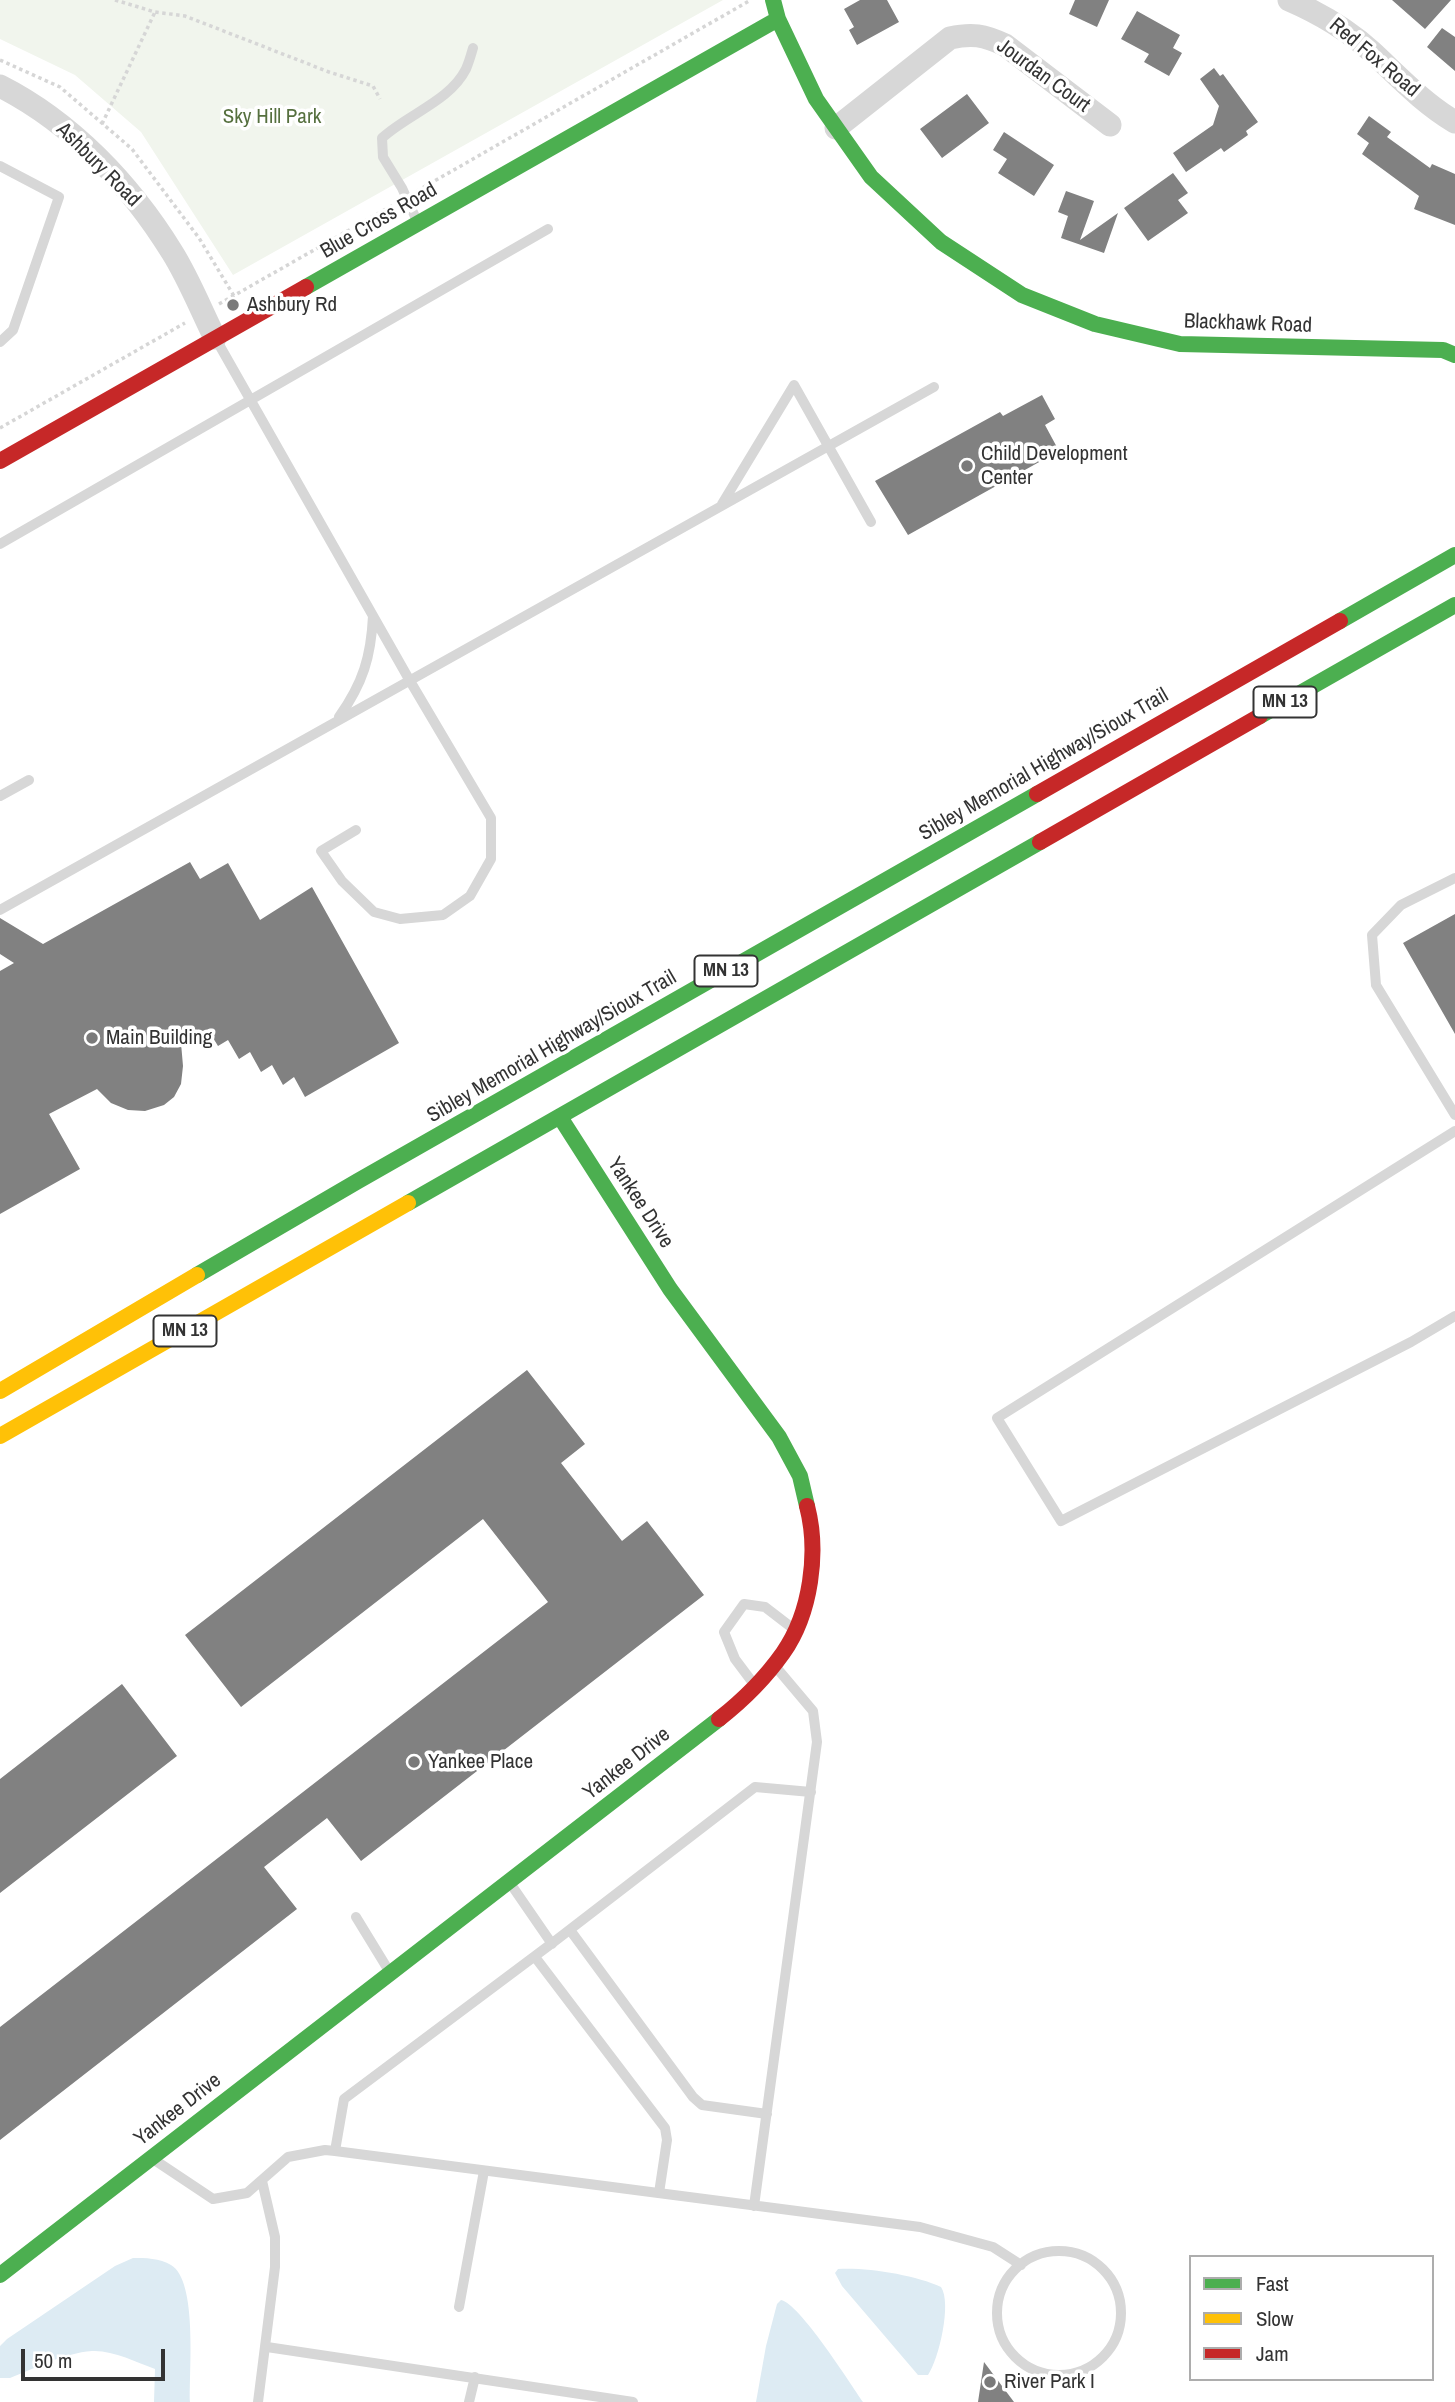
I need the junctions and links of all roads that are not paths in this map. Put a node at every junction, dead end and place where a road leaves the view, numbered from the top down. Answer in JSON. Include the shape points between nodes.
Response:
{"nodes":[{"id":1,"x":773,"y":0,"type":"edge"},
{"id":2,"x":1289,"y":0,"type":"edge"},
{"id":3,"x":778,"y":19,"type":"junction"},
{"id":4,"x":473,"y":48,"type":"dead end"},
{"id":5,"x":0,"y":86,"type":"edge"},
{"id":6,"x":1455,"y":122,"type":"edge"},
{"id":7,"x":1110,"y":125,"type":"dead end"},
{"id":8,"x":836,"y":128,"type":"junction"},
{"id":9,"x":0,"y":166,"type":"edge"},
{"id":10,"x":418,"y":223,"type":"junction"},
{"id":11,"x":548,"y":229,"type":"dead end"},
{"id":12,"x":215,"y":338,"type":"junction"},
{"id":13,"x":0,"y":342,"type":"edge"},
{"id":14,"x":1455,"y":355,"type":"edge"},
{"id":15,"x":934,"y":387,"type":"dead end"},
{"id":16,"x":250,"y":400,"type":"junction"},
{"id":17,"x":830,"y":446,"type":"junction"},
{"id":18,"x":0,"y":461,"type":"edge"},
{"id":19,"x":720,"y":507,"type":"junction"},
{"id":20,"x":871,"y":522,"type":"dead end"},
{"id":21,"x":0,"y":544,"type":"edge"},
{"id":22,"x":1455,"y":555,"type":"edge"},
{"id":23,"x":1455,"y":605,"type":"edge"},
{"id":24,"x":373,"y":616,"type":"junction"},
{"id":25,"x":410,"y":681,"type":"junction"},
{"id":26,"x":336,"y":722,"type":"junction"},
{"id":27,"x":29,"y":780,"type":"dead end"},
{"id":28,"x":0,"y":796,"type":"edge"},
{"id":29,"x":356,"y":830,"type":"dead end"},
{"id":30,"x":1455,"y":878,"type":"edge"},
{"id":31,"x":0,"y":910,"type":"edge"},
{"id":32,"x":1455,"y":1115,"type":"edge"},
{"id":33,"x":560,"y":1117,"type":"junction"},
{"id":34,"x":1455,"y":1131,"type":"edge"},
{"id":35,"x":1455,"y":1316,"type":"edge"},
{"id":36,"x":0,"y":1391,"type":"edge"},
{"id":37,"x":0,"y":1436,"type":"edge"},
{"id":38,"x":795,"y":1629,"type":"junction"},
{"id":39,"x":774,"y":1664,"type":"junction"},
{"id":40,"x":754,"y":1686,"type":"junction"},
{"id":41,"x":811,"y":1792,"type":"junction"},
{"id":42,"x":509,"y":1882,"type":"junction"},
{"id":43,"x":356,"y":1917,"type":"dead end"},
{"id":44,"x":570,"y":1930,"type":"junction"},
{"id":45,"x":552,"y":1944,"type":"junction"},
{"id":46,"x":535,"y":1956,"type":"junction"},
{"id":47,"x":390,"y":1973,"type":"junction"},
{"id":48,"x":767,"y":2114,"type":"junction"},
{"id":49,"x":335,"y":2151,"type":"junction"},
{"id":50,"x":151,"y":2158,"type":"junction"},
{"id":51,"x":484,"y":2171,"type":"junction"},
{"id":52,"x":262,"y":2180,"type":"junction"},
{"id":53,"x":659,"y":2193,"type":"junction"},
{"id":54,"x":754,"y":2206,"type":"junction"},
{"id":55,"x":1021,"y":2265,"type":"junction"},
{"id":56,"x":0,"y":2275,"type":"edge"},
{"id":57,"x":459,"y":2307,"type":"dead end"},
{"id":58,"x":267,"y":2347,"type":"junction"},
{"id":59,"x":475,"y":2377,"type":"junction"},
{"id":60,"x":258,"y":2402,"type":"edge"},
{"id":61,"x":469,"y":2402,"type":"edge"},
{"id":62,"x":633,"y":2402,"type":"edge"}],
"edges":[{"from":1,"to":3,"type":"main road","name":"Blackhawk Road"},
{"from":2,"to":6,"type":"street","name":"Red Fox Road","via":[[1352,36],[1410,89]]},
{"from":3,"to":8,"type":"main road","name":"Blackhawk Road","via":[[816,99]]},
{"from":3,"to":10,"type":"main road","name":"Blue Cross Road"},
{"from":4,"to":10,"type":"lane","via":[[465,71],[444,95],[382,138],[383,157]]},
{"from":5,"to":12,"type":"street","name":"Ashbury Road","via":[[76,137],[131,194],[173,253]]},
{"from":7,"to":8,"type":"street","name":"Jourdan Court","via":[[1005,45],[985,35],[968,34],[950,38]]},
{"from":8,"to":14,"type":"main road","name":"Blackhawk Road","via":[[871,177],[941,242],[1022,295],[1095,324],[1180,344],[1443,351]]},
{"from":9,"to":13,"type":"lane","via":[[59,197],[13,330]]},
{"from":10,"to":12,"type":"main road","name":"Blue Cross Road"},
{"from":11,"to":16,"type":"lane"},
{"from":12,"to":16,"type":"lane"},
{"from":12,"to":18,"type":"main road","name":"Blue Cross Road"},
{"from":15,"to":17,"type":"lane"},
{"from":16,"to":21,"type":"lane"},
{"from":16,"to":24,"type":"lane"},
{"from":17,"to":19,"type":"lane"},
{"from":17,"to":19,"type":"lane","via":[[794,385]]},
{"from":17,"to":20,"type":"lane"},
{"from":19,"to":25,"type":"lane"},
{"from":22,"to":36,"type":"main road","name":"Sibley Memorial Highway/Sioux Trail","number":"MN 13","via":[[358,1181]]},
{"from":23,"to":33,"type":"main road","number":"MN 13"},
{"from":24,"to":25,"type":"lane"},
{"from":24,"to":26,"type":"lane","via":[[363,677]]},
{"from":25,"to":26,"type":"lane"},
{"from":25,"to":29,"type":"lane","via":[[491,818],[491,859],[470,896],[443,915],[400,919],[374,912],[342,881],[321,851]]},
{"from":26,"to":31,"type":"lane"},
{"from":27,"to":28,"type":"lane"},
{"from":30,"to":32,"type":"lane","via":[[1401,905],[1372,935],[1376,985]]},
{"from":33,"to":37,"type":"main road","number":"MN 13"},
{"from":33,"to":38,"type":"main road","name":"Yankee Drive","via":[[670,1289],[779,1437],[800,1476],[811,1521],[812,1566]]},
{"from":34,"to":35,"type":"lane","via":[[996,1418],[1061,1521]]},
{"from":38,"to":39,"type":"main road","name":"Yankee Drive"},
{"from":38,"to":40,"type":"lane","via":[[765,1607],[744,1604],[723,1632]]},
{"from":39,"to":40,"type":"main road","name":"Yankee Drive"},
{"from":39,"to":41,"type":"lane","via":[[813,1711],[817,1742]]},
{"from":40,"to":42,"type":"main road","name":"Yankee Drive","via":[[737,1705]]},
{"from":41,"to":44,"type":"lane","via":[[755,1787]]},
{"from":41,"to":48,"type":"lane"},
{"from":42,"to":45,"type":"lane"},
{"from":42,"to":47,"type":"main road","name":"Yankee Drive"},
{"from":43,"to":47,"type":"lane"},
{"from":44,"to":45,"type":"lane"},
{"from":44,"to":48,"type":"lane","via":[[693,2097],[702,2105]]},
{"from":45,"to":46,"type":"lane"},
{"from":46,"to":49,"type":"lane","via":[[344,2099]]},
{"from":46,"to":53,"type":"lane","via":[[665,2127]]},
{"from":47,"to":50,"type":"main road","name":"Yankee Drive"},
{"from":48,"to":54,"type":"lane"},
{"from":49,"to":51,"type":"lane"},
{"from":49,"to":52,"type":"lane","via":[[288,2157]]},
{"from":50,"to":52,"type":"lane","via":[[214,2199],[247,2193]]},
{"from":50,"to":56,"type":"main road","name":"Yankee Drive"},
{"from":51,"to":53,"type":"lane"},
{"from":51,"to":57,"type":"lane"},
{"from":52,"to":58,"type":"lane","via":[[275,2236]]},
{"from":53,"to":54,"type":"lane"},
{"from":54,"to":55,"type":"lane","via":[[920,2227],[993,2247]]},
{"from":55,"to":55,"type":"lane","via":[[1010,2273],[998,2295],[996,2321],[1004,2345],[1018,2361],[1039,2372],[1066,2376],[1092,2367],[1118,2337],[1122,2316],[1110,2276],[1079,2253],[1057,2250],[1031,2256]]},
{"from":58,"to":59,"type":"lane"},
{"from":58,"to":60,"type":"lane"},
{"from":59,"to":61,"type":"lane"},
{"from":59,"to":62,"type":"lane"}]}
